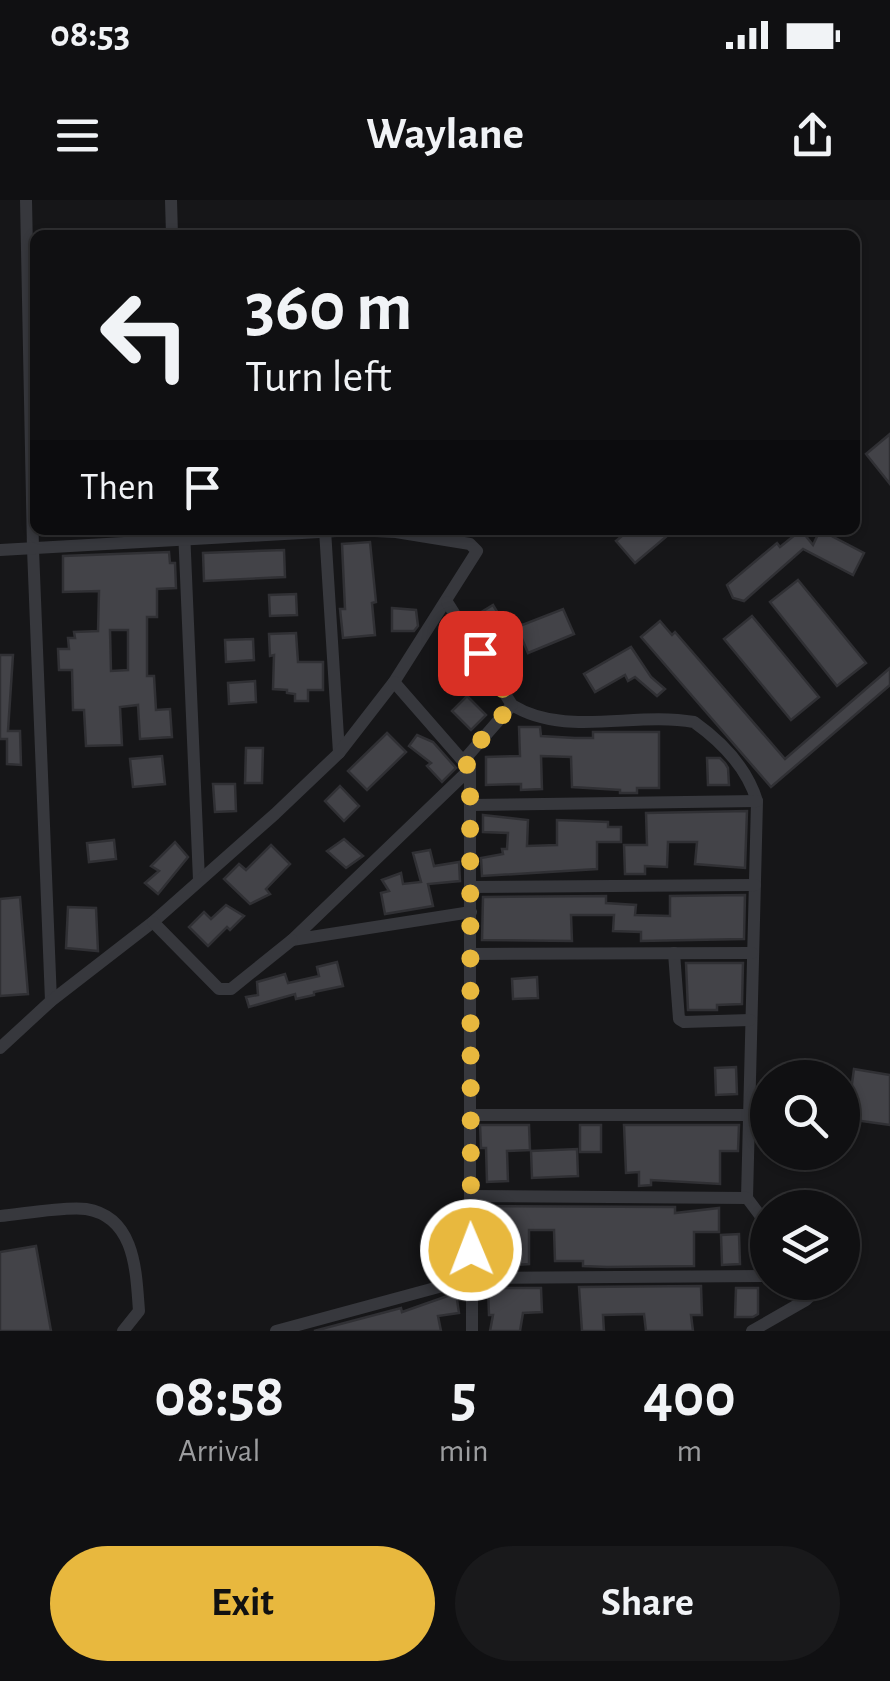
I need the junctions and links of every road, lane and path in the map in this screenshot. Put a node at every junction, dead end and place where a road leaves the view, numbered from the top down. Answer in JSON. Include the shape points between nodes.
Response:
{"nodes":[{"id":1,"x":26,"y":200,"type":"edge"},
{"id":2,"x":172,"y":200,"type":"edge"},
{"id":3,"x":170,"y":230,"type":"edge"},
{"id":4,"x":30,"y":273,"type":"edge"},
{"id":5,"x":33,"y":535,"type":"edge"},
{"id":6,"x":185,"y":535,"type":"edge"},
{"id":7,"x":325,"y":535,"type":"edge"},
{"id":8,"x":412,"y":535,"type":"edge"},
{"id":9,"x":33,"y":549,"type":"junction"},
{"id":10,"x":0,"y":550,"type":"edge"},
{"id":11,"x":447,"y":602,"type":"junction"},
{"id":12,"x":394,"y":682,"type":"junction"},
{"id":13,"x":512,"y":704,"type":"junction"},
{"id":14,"x":339,"y":753,"type":"junction"},
{"id":15,"x":467,"y":764,"type":"junction"},
{"id":16,"x":757,"y":801,"type":"junction"},
{"id":17,"x":471,"y":805,"type":"junction"},
{"id":18,"x":199,"y":880,"type":"junction"},
{"id":19,"x":754,"y":885,"type":"junction"},
{"id":20,"x":471,"y":886,"type":"junction"},
{"id":21,"x":471,"y":912,"type":"junction"},
{"id":22,"x":153,"y":922,"type":"junction"},
{"id":23,"x":292,"y":940,"type":"junction"},
{"id":24,"x":752,"y":953,"type":"junction"},
{"id":25,"x":471,"y":954,"type":"junction"},
{"id":26,"x":674,"y":954,"type":"junction"},
{"id":27,"x":50,"y":1001,"type":"junction"},
{"id":28,"x":750,"y":1020,"type":"junction"},
{"id":29,"x":0,"y":1048,"type":"edge"},
{"id":30,"x":747,"y":1114,"type":"junction"},
{"id":31,"x":470,"y":1115,"type":"junction"},
{"id":32,"x":470,"y":1196,"type":"junction"},
{"id":33,"x":748,"y":1198,"type":"junction"},
{"id":34,"x":750,"y":1201,"type":"edge"},
{"id":35,"x":0,"y":1216,"type":"edge"},
{"id":36,"x":750,"y":1276,"type":"edge"},
{"id":37,"x":472,"y":1278,"type":"junction"},
{"id":38,"x":806,"y":1300,"type":"edge"},
{"id":39,"x":762,"y":1329,"type":"edge"},
{"id":40,"x":285,"y":1330,"type":"edge"},
{"id":41,"x":123,"y":1331,"type":"edge"},
{"id":42,"x":472,"y":1331,"type":"edge"}],
"edges":[{"from":1,"to":4,"type":"street"},
{"from":2,"to":3,"type":"street"},
{"from":5,"to":9,"type":"street"},
{"from":6,"to":9,"type":"street"},
{"from":6,"to":18,"type":"street"},
{"from":7,"to":14,"type":"street"},
{"from":8,"to":11,"type":"street","via":[[477,551]]},
{"from":9,"to":10,"type":"street"},
{"from":9,"to":27,"type":"street"},
{"from":11,"to":12,"type":"street"},
{"from":11,"to":13,"type":"street"},
{"from":12,"to":14,"type":"street"},
{"from":12,"to":15,"type":"street"},
{"from":13,"to":15,"type":"street"},
{"from":13,"to":16,"type":"street","via":[[558,720],[694,722],[750,778]]},
{"from":14,"to":18,"type":"street"},
{"from":15,"to":17,"type":"street"},
{"from":15,"to":23,"type":"street"},
{"from":16,"to":17,"type":"street"},
{"from":16,"to":19,"type":"street"},
{"from":17,"to":20,"type":"street"},
{"from":18,"to":22,"type":"street"},
{"from":19,"to":20,"type":"street"},
{"from":19,"to":24,"type":"street"},
{"from":20,"to":21,"type":"street"},
{"from":21,"to":23,"type":"street"},
{"from":21,"to":25,"type":"street"},
{"from":22,"to":23,"type":"street","via":[[225,990]]},
{"from":22,"to":27,"type":"street"},
{"from":24,"to":26,"type":"street"},
{"from":24,"to":28,"type":"street"},
{"from":25,"to":26,"type":"street"},
{"from":25,"to":31,"type":"street"},
{"from":26,"to":28,"type":"street","via":[[678,1018]]},
{"from":27,"to":29,"type":"street"},
{"from":28,"to":30,"type":"street"},
{"from":30,"to":31,"type":"street"},
{"from":30,"to":33,"type":"street"},
{"from":31,"to":32,"type":"street"},
{"from":32,"to":33,"type":"street"},
{"from":32,"to":37,"type":"street"},
{"from":33,"to":34,"type":"street"},
{"from":35,"to":41,"type":"street","via":[[88,1209],[124,1232],[136,1266],[139,1311]]},
{"from":36,"to":37,"type":"street"},
{"from":37,"to":40,"type":"street"},
{"from":37,"to":42,"type":"street"},
{"from":38,"to":39,"type":"street"}]}
